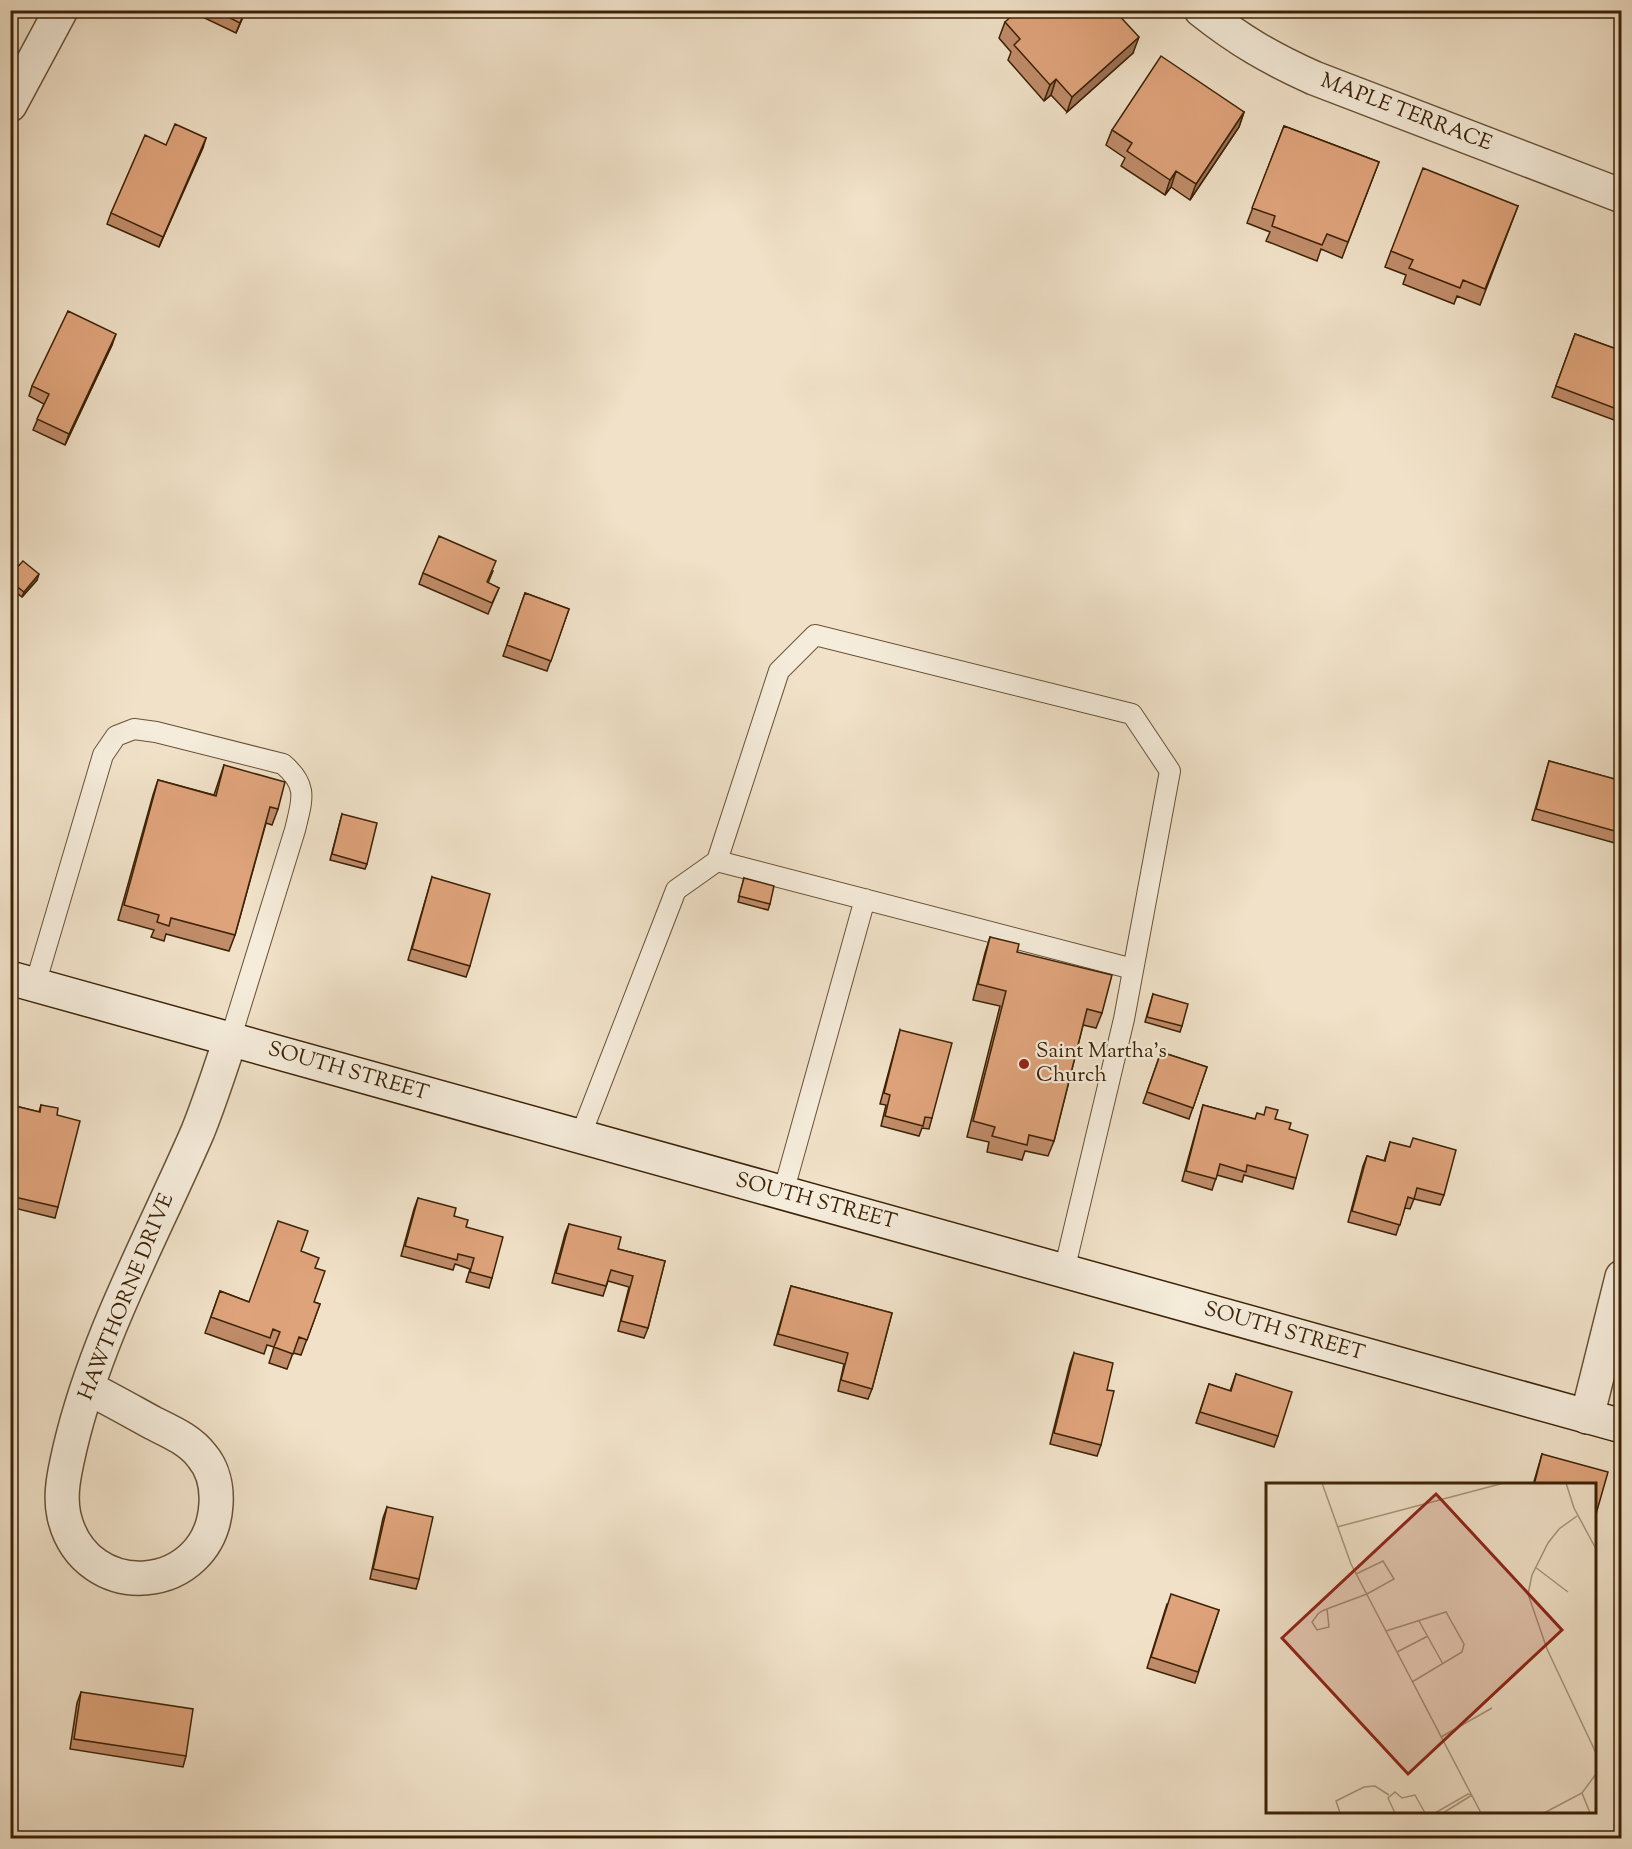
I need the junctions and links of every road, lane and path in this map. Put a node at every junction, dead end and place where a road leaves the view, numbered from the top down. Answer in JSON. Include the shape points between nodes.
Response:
{"nodes":[{"id":1,"x":61,"y":10,"type":"edge"},
{"id":2,"x":1201,"y":10,"type":"edge"},
{"id":3,"x":10,"y":105,"type":"edge"},
{"id":4,"x":1622,"y":196,"type":"edge"},
{"id":5,"x":717,"y":861,"type":"junction"},
{"id":6,"x":865,"y":899,"type":"junction"},
{"id":7,"x":1133,"y":969,"type":"junction"},
{"id":8,"x":23,"y":982,"type":"edge"},
{"id":9,"x":230,"y":1040,"type":"junction"},
{"id":10,"x":580,"y":1137,"type":"junction"},
{"id":11,"x":783,"y":1193,"type":"junction"},
{"id":12,"x":1064,"y":1271,"type":"junction"},
{"id":13,"x":1622,"y":1277,"type":"edge"},
{"id":14,"x":88,"y":1388,"type":"junction"},
{"id":15,"x":1587,"y":1417,"type":"junction"},
{"id":16,"x":1622,"y":1426,"type":"edge"}],
"edges":[{"from":1,"to":3,"type":"main road"},
{"from":2,"to":4,"type":"main road","name":"MAPLE TERRACE","via":[[1254,49],[1314,78]]},
{"from":5,"to":6,"type":"lane"},
{"from":5,"to":7,"type":"lane","via":[[779,671],[815,635],[1132,714],[1170,771]]},
{"from":5,"to":10,"type":"lane","via":[[675,890]]},
{"from":6,"to":7,"type":"lane"},
{"from":6,"to":11,"type":"lane"},
{"from":7,"to":12,"type":"lane"},
{"from":8,"to":9,"type":"main road","name":"SOUTH STREET"},
{"from":8,"to":9,"type":"lane","via":[[103,755],[117,736],[134,729],[156,732],[284,764],[296,774],[303,796]]},
{"from":9,"to":10,"type":"main road","name":"SOUTH STREET"},
{"from":9,"to":14,"type":"main road","name":"HAWTHORNE DRIVE","via":[[198,1130],[143,1249]]},
{"from":10,"to":11,"type":"main road","name":"SOUTH STREET"},
{"from":11,"to":12,"type":"main road","name":"SOUTH STREET"},
{"from":12,"to":15,"type":"main road","name":"SOUTH STREET"},
{"from":13,"to":15,"type":"main road"},
{"from":14,"to":14,"type":"main road","name":"HAWTHORNE DRIVE","via":[[64,1474],[62,1509],[68,1531],[84,1557],[108,1573],[136,1580],[162,1576],[191,1561],[207,1542],[216,1519],[214,1479],[203,1457],[186,1440]]},
{"from":15,"to":16,"type":"main road","name":"SOUTH STREET"}]}
